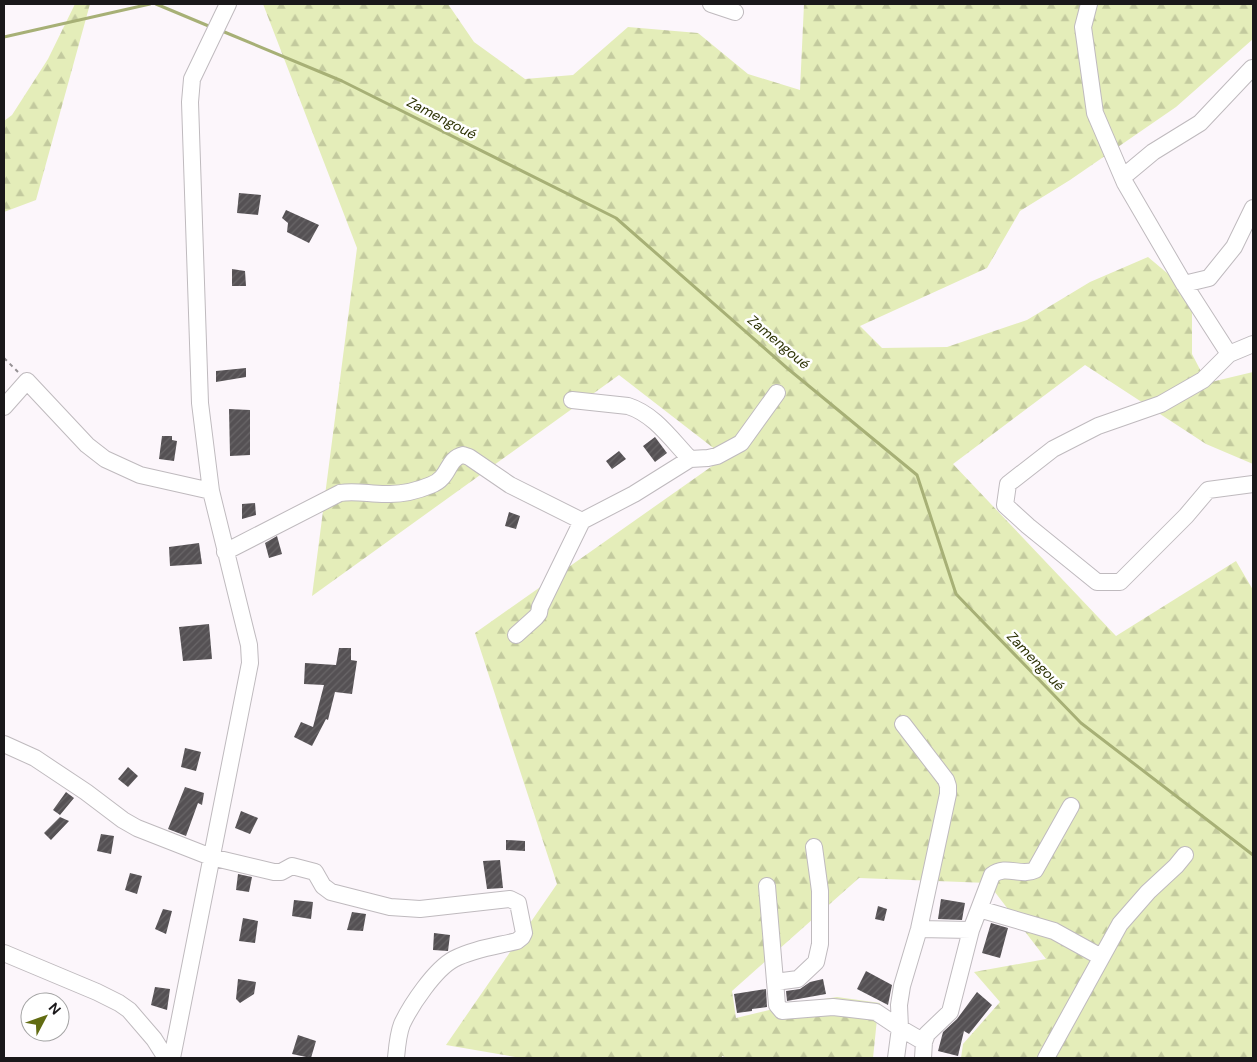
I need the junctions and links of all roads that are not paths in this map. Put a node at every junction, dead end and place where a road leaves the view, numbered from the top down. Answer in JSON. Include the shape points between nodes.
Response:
{"nodes":[{"id":1,"x":711,"y":4,"type":"edge"},
{"id":2,"x":1089,"y":4,"type":"edge"},
{"id":3,"x":225,"y":10,"type":"edge"},
{"id":4,"x":735,"y":12,"type":"dead end"},
{"id":5,"x":1252,"y":68,"type":"edge"},
{"id":6,"x":1123,"y":177,"type":"junction"},
{"id":7,"x":1253,"y":208,"type":"edge"},
{"id":8,"x":1184,"y":284,"type":"junction"},
{"id":9,"x":1253,"y":344,"type":"edge"},
{"id":10,"x":1229,"y":354,"type":"junction"},
{"id":11,"x":777,"y":393,"type":"dead end"},
{"id":12,"x":572,"y":400,"type":"dead end"},
{"id":13,"x":4,"y":407,"type":"edge"},
{"id":14,"x":690,"y":459,"type":"junction"},
{"id":15,"x":1253,"y":484,"type":"edge"},
{"id":16,"x":212,"y":491,"type":"junction"},
{"id":17,"x":582,"y":521,"type":"junction"},
{"id":18,"x":225,"y":552,"type":"junction"},
{"id":19,"x":516,"y":636,"type":"dead end"},
{"id":20,"x":903,"y":724,"type":"dead end"},
{"id":21,"x":4,"y":744,"type":"edge"},
{"id":22,"x":1070,"y":806,"type":"dead end"},
{"id":23,"x":814,"y":847,"type":"dead end"},
{"id":24,"x":1185,"y":855,"type":"dead end"},
{"id":25,"x":211,"y":857,"type":"junction"},
{"id":26,"x":767,"y":886,"type":"dead end"},
{"id":27,"x":979,"y":909,"type":"junction"},
{"id":28,"x":919,"y":929,"type":"junction"},
{"id":29,"x":971,"y":930,"type":"junction"},
{"id":30,"x":4,"y":953,"type":"edge"},
{"id":31,"x":1101,"y":957,"type":"junction"},
{"id":32,"x":775,"y":982,"type":"junction"},
{"id":33,"x":900,"y":1028,"type":"junction"},
{"id":34,"x":924,"y":1050,"type":"edge"},
{"id":35,"x":398,"y":1057,"type":"edge"},
{"id":36,"x":166,"y":1058,"type":"edge"},
{"id":37,"x":172,"y":1058,"type":"edge"},
{"id":38,"x":896,"y":1058,"type":"edge"},
{"id":39,"x":1046,"y":1058,"type":"edge"}],
"edges":[{"from":1,"to":4,"type":"street"},
{"from":2,"to":6,"type":"street","via":[[1083,27],[1095,113]]},
{"from":3,"to":16,"type":"street","via":[[192,79],[190,102],[200,403]]},
{"from":5,"to":6,"type":"street","via":[[1200,123],[1153,152]]},
{"from":6,"to":8,"type":"street"},
{"from":7,"to":8,"type":"street","via":[[1234,247],[1210,278]]},
{"from":8,"to":10,"type":"street"},
{"from":9,"to":10,"type":"street"},
{"from":10,"to":15,"type":"street","via":[[1203,380],[1161,404],[1098,426],[1053,449],[1008,484],[1005,505],[1097,582],[1120,582],[1208,490]]},
{"from":11,"to":14,"type":"street","via":[[741,443],[717,456]]},
{"from":12,"to":14,"type":"street","via":[[636,408],[653,419]]},
{"from":13,"to":16,"type":"street","via":[[27,382],[105,459],[140,475]]},
{"from":14,"to":17,"type":"street"},
{"from":16,"to":18,"type":"street"},
{"from":17,"to":18,"type":"street","via":[[510,485],[463,455],[453,459],[443,478],[434,484],[390,494],[340,493]]},
{"from":17,"to":19,"type":"street","via":[[539,613]]},
{"from":18,"to":25,"type":"street","via":[[249,645],[250,663]]},
{"from":20,"to":28,"type":"street","via":[[948,786]]},
{"from":21,"to":25,"type":"street","via":[[35,758],[137,828]]},
{"from":22,"to":27,"type":"street","via":[[1035,870],[1029,873],[1004,870],[992,875]]},
{"from":23,"to":32,"type":"street","via":[[820,891],[820,944],[816,962],[798,979]]},
{"from":24,"to":31,"type":"street","via":[[1120,924]]},
{"from":25,"to":35,"type":"street","via":[[274,872],[292,866],[315,872],[322,886],[331,892],[390,906],[420,909],[510,899],[518,903],[522,937],[464,954],[441,969],[429,981],[402,1025]]},
{"from":25,"to":37,"type":"street"},
{"from":26,"to":32,"type":"street"},
{"from":27,"to":29,"type":"street"},
{"from":27,"to":31,"type":"street","via":[[1054,931]]},
{"from":28,"to":29,"type":"street"},
{"from":28,"to":33,"type":"street","via":[[902,986]]},
{"from":29,"to":34,"type":"street","via":[[950,1012],[930,1031]]},
{"from":30,"to":36,"type":"street","via":[[119,1003],[154,1039]]},
{"from":31,"to":39,"type":"street"},
{"from":32,"to":33,"type":"street","via":[[777,1005],[782,1011],[833,1007],[868,1010]]},
{"from":33,"to":34,"type":"street"},
{"from":33,"to":38,"type":"street"}]}
